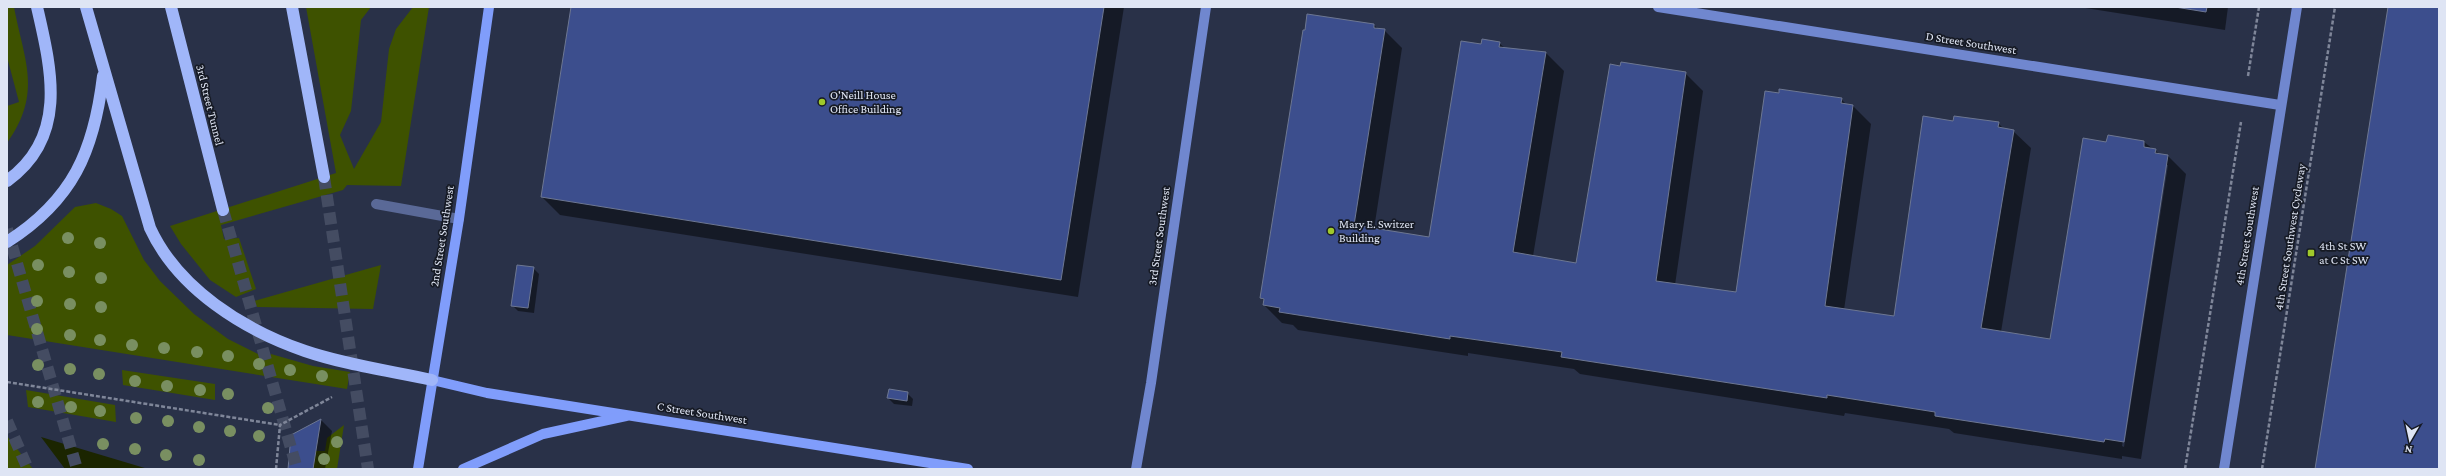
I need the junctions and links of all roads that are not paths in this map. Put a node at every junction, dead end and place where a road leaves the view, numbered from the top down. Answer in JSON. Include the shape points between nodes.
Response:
{"nodes":[{"id":1,"x":37,"y":7,"type":"edge"},
{"id":2,"x":86,"y":7,"type":"edge"},
{"id":3,"x":171,"y":7,"type":"edge"},
{"id":4,"x":292,"y":7,"type":"edge"},
{"id":5,"x":489,"y":7,"type":"edge"},
{"id":6,"x":1206,"y":7,"type":"edge"},
{"id":7,"x":1658,"y":7,"type":"edge"},
{"id":8,"x":2297,"y":7,"type":"edge"},
{"id":9,"x":104,"y":70,"type":"junction"},
{"id":10,"x":2280,"y":105,"type":"junction"},
{"id":11,"x":324,"y":177,"type":"tunnel mouth"},
{"id":12,"x":7,"y":181,"type":"edge"},
{"id":13,"x":376,"y":204,"type":"dead end"},
{"id":14,"x":223,"y":210,"type":"tunnel mouth"},
{"id":15,"x":459,"y":219,"type":"junction"},
{"id":16,"x":7,"y":242,"type":"edge"},
{"id":17,"x":432,"y":380,"type":"junction"},
{"id":18,"x":632,"y":414,"type":"junction"},
{"id":19,"x":418,"y":469,"type":"edge"},
{"id":20,"x":462,"y":469,"type":"edge"},
{"id":21,"x":968,"y":469,"type":"edge"},
{"id":22,"x":1136,"y":469,"type":"edge"},
{"id":23,"x":2224,"y":469,"type":"edge"}],
"edges":[{"from":1,"to":12,"type":"highway","via":[[51,72],[49,117],[40,141],[27,162]]},
{"from":2,"to":9,"type":"highway"},
{"from":3,"to":14,"type":"highway","name":"3rd Street Tunnel"},
{"from":4,"to":11,"type":"highway"},
{"from":5,"to":15,"type":"main road","name":"2nd Street Southwest"},
{"from":6,"to":22,"type":"street","name":"3rd Street Southwest"},
{"from":7,"to":10,"type":"street","name":"D Street Southwest"},
{"from":8,"to":10,"type":"street","name":"4th Street Southwest"},
{"from":9,"to":16,"type":"highway","via":[[93,134],[71,182],[38,220]]},
{"from":9,"to":17,"type":"highway","via":[[150,228],[157,244],[195,288],[244,323],[273,339],[333,359]]},
{"from":10,"to":23,"type":"street","name":"4th Street Southwest"},
{"from":13,"to":15,"type":"lane"},
{"from":15,"to":17,"type":"main road","name":"2nd Street Southwest"},
{"from":17,"to":18,"type":"main road","name":"C Street Southwest","via":[[487,393]]},
{"from":17,"to":19,"type":"main road","name":"2nd Street Southwest"},
{"from":18,"to":20,"type":"main road","via":[[543,434]]},
{"from":18,"to":21,"type":"main road","name":"C Street Southwest"}]}
